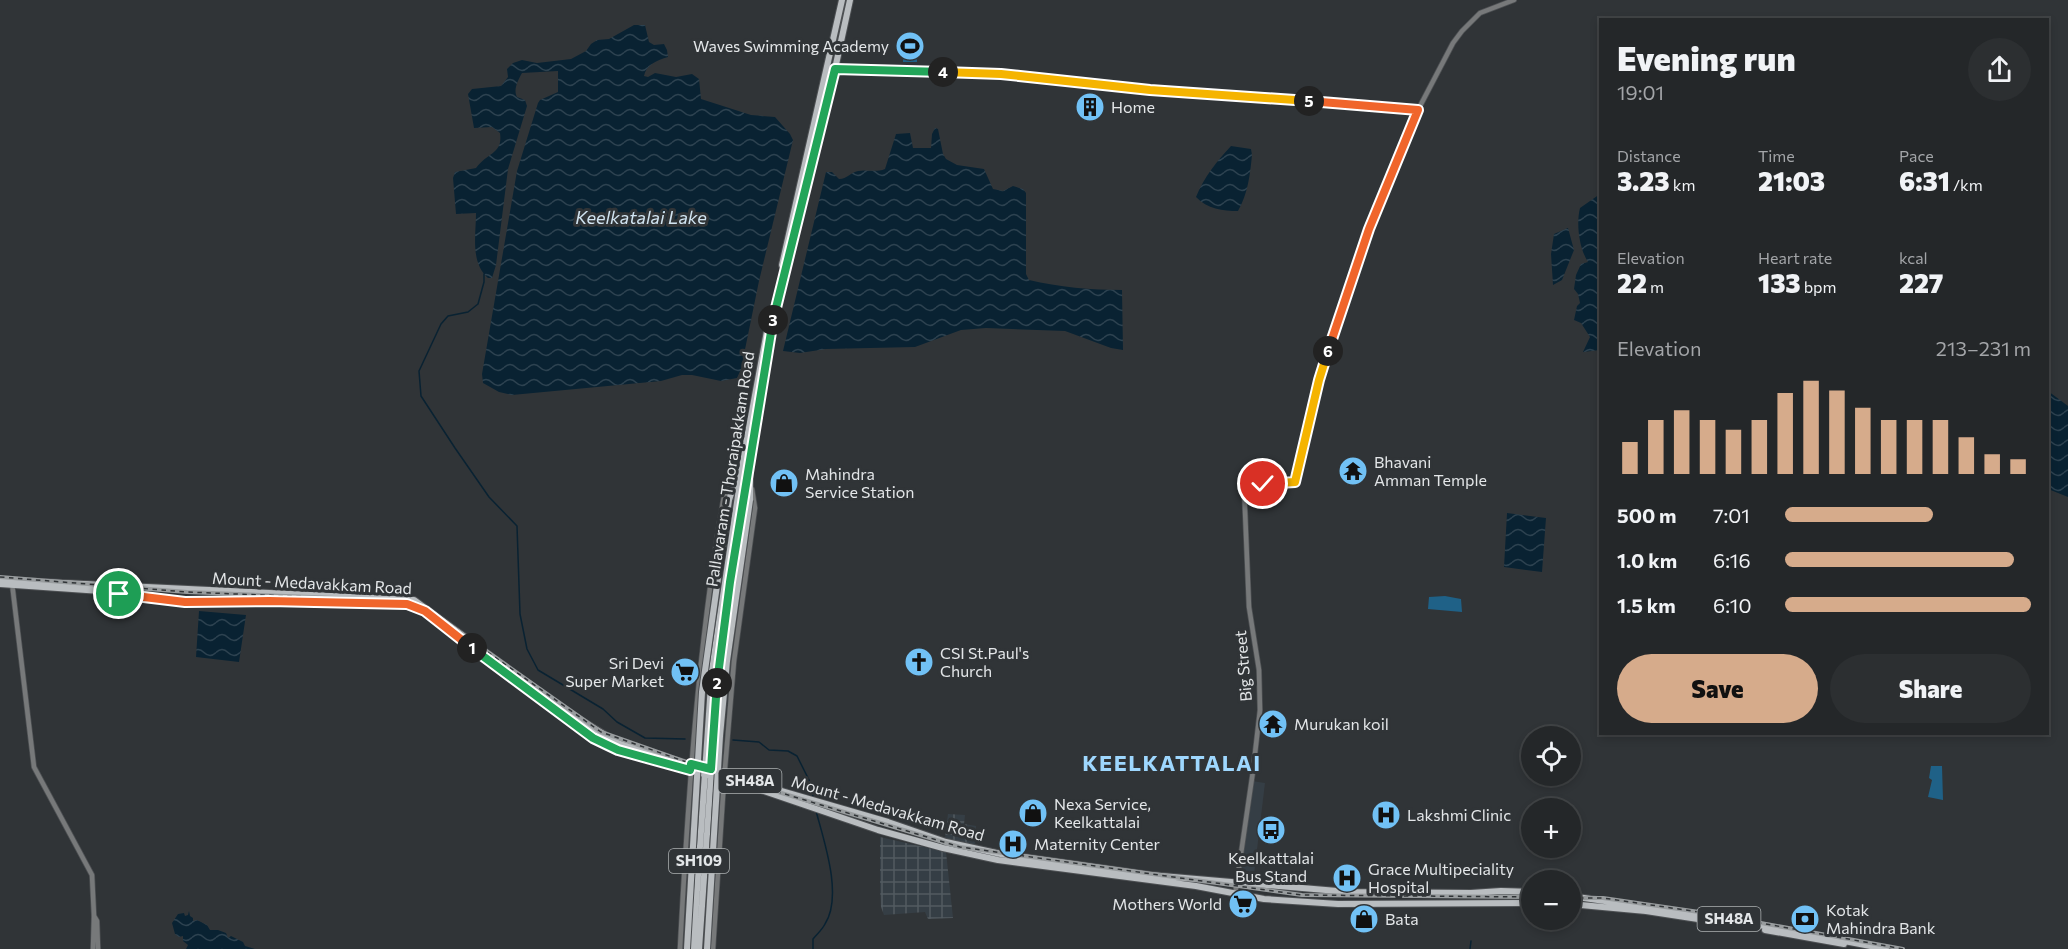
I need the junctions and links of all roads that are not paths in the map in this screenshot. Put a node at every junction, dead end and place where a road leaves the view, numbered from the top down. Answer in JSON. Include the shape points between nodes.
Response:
{"nodes":[{"id":1,"x":842,"y":0,"type":"edge"},
{"id":2,"x":850,"y":0,"type":"edge"},
{"id":3,"x":1514,"y":0,"type":"edge"},
{"id":4,"x":835,"y":69,"type":"junction"},
{"id":5,"x":1418,"y":110,"type":"junction"},
{"id":6,"x":766,"y":346,"type":"junction"},
{"id":7,"x":747,"y":454,"type":"junction"},
{"id":8,"x":738,"y":474,"type":"junction"},
{"id":9,"x":750,"y":479,"type":"junction"},
{"id":10,"x":0,"y":582,"type":"edge"},
{"id":11,"x":12,"y":583,"type":"junction"},
{"id":12,"x":690,"y":767,"type":"junction"},
{"id":13,"x":707,"y":772,"type":"junction"},
{"id":14,"x":724,"y":777,"type":"junction"},
{"id":15,"x":826,"y":808,"type":"junction"},
{"id":16,"x":1236,"y":884,"type":"junction"},
{"id":17,"x":1521,"y":892,"type":"edge"},
{"id":18,"x":1235,"y":895,"type":"junction"},
{"id":19,"x":1581,"y":898,"type":"edge"},
{"id":20,"x":1521,"y":903,"type":"edge"},
{"id":21,"x":1581,"y":905,"type":"edge"},
{"id":22,"x":94,"y":916,"type":"junction"},
{"id":23,"x":93,"y":949,"type":"edge"},
{"id":24,"x":98,"y":949,"type":"edge"},
{"id":25,"x":680,"y":949,"type":"edge"},
{"id":26,"x":687,"y":949,"type":"edge"},
{"id":27,"x":693,"y":949,"type":"edge"},
{"id":28,"x":699,"y":949,"type":"edge"},
{"id":29,"x":707,"y":949,"type":"edge"},
{"id":30,"x":713,"y":949,"type":"edge"},
{"id":31,"x":1871,"y":949,"type":"edge"},
{"id":32,"x":1886,"y":949,"type":"edge"}],
"edges":[{"from":1,"to":6,"type":"main road","name":"Pallavaram - Thoraipakkam Road","number":"SH109"},
{"from":2,"to":4,"type":"main road","name":"Pallavaram - Thoraipakkam Road","number":"SH109"},
{"from":3,"to":5,"type":"street","via":[[1480,14],[1462,31]]},
{"from":4,"to":5,"type":"street","via":[[1001,74]]},
{"from":4,"to":6,"type":"main road","name":"Pallavaram - Thoraipakkam Road","number":"SH109"},
{"from":5,"to":16,"type":"street","name":"Big Street","via":[[1369,229],[1327,354],[1295,482],[1244,486],[1249,607],[1259,670],[1260,710]]},
{"from":6,"to":7,"type":"main road","name":"Pallavaram - Thoraipakkam Road","number":"SH109"},
{"from":7,"to":8,"type":"main road"},
{"from":7,"to":9,"type":"main road"},
{"from":7,"to":13,"type":"main road","name":"Pallavaram - Thoraipakkam Road","number":"SH109","via":[[712,670]]},
{"from":8,"to":12,"type":"street","via":[[724,496],[717,537]]},
{"from":8,"to":26,"type":"main road","bridge":true,"via":[[729,500],[702,692]]},
{"from":9,"to":14,"type":"street","via":[[755,508],[734,661]]},
{"from":9,"to":29,"type":"main road","bridge":true,"via":[[720,736]]},
{"from":10,"to":11,"type":"main road","number":"SH48A"},
{"from":11,"to":12,"type":"main road","name":"Mount - Medavakkam Road","number":"SH48A","via":[[414,600],[595,731],[620,744]]},
{"from":11,"to":12,"type":"main road","number":"SH48A","via":[[185,602],[410,605],[425,611],[593,738],[626,753]]},
{"from":11,"to":22,"type":"street","via":[[34,767],[92,875]]},
{"from":12,"to":13,"type":"main road","number":"SH48A"},
{"from":12,"to":25,"type":"street"},
{"from":13,"to":14,"type":"main road","number":"SH48A"},
{"from":13,"to":27,"type":"main road","name":"Pallavaram - Thoraipakkam Road","number":"SH109"},
{"from":13,"to":28,"type":"main road","name":"Pallavaram - Thoraipakkam Road","number":"SH109"},
{"from":14,"to":15,"type":"main road","name":"Mount - Medavakkam Road","number":"SH48A"},
{"from":14,"to":30,"type":"street"},
{"from":15,"to":16,"type":"main road","name":"Mount - Medavakkam Road","number":"SH48A","via":[[880,819],[946,842],[1001,854]]},
{"from":15,"to":18,"type":"main road","name":"Mount - Medavakkam Road","number":"SH48A","via":[[878,830],[998,860],[1196,886]]},
{"from":16,"to":17,"type":"main road","name":"Mount - Medavakkam Road","number":"SH48A","via":[[1363,893]]},
{"from":16,"to":18,"type":"street","name":"Big Street"},
{"from":18,"to":20,"type":"main road","name":"Mount - Medavakkam Road","number":"SH48A","via":[[1338,904]]},
{"from":19,"to":32,"type":"main road","number":"SH48A","via":[[1714,916]]},
{"from":21,"to":31,"type":"main road","number":"SH48A","via":[[1646,911]]},
{"from":22,"to":23,"type":"street"},
{"from":22,"to":24,"type":"street"}]}
